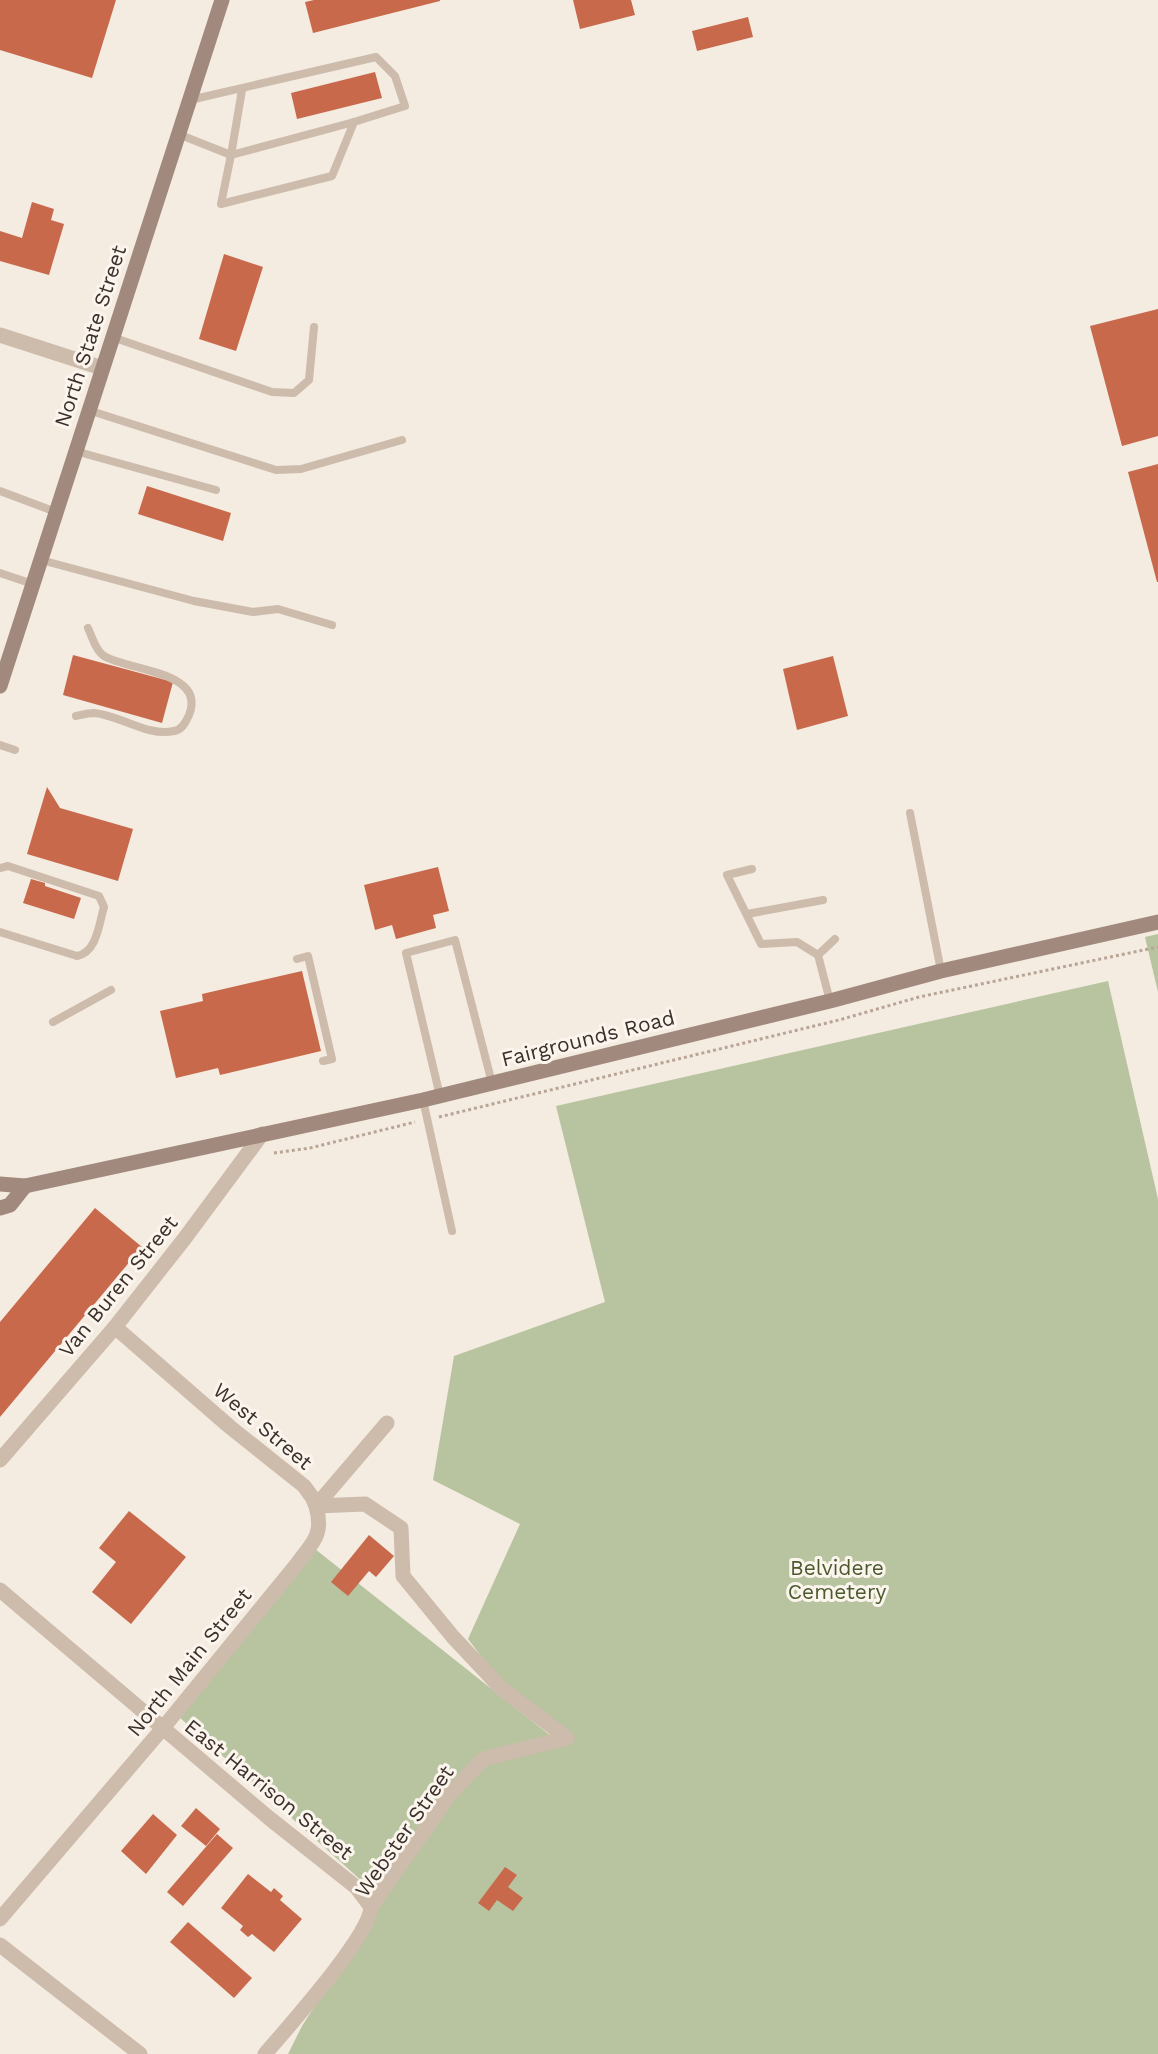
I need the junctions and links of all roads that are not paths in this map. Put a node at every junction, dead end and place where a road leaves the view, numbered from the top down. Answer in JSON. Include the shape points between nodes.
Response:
{"nodes":[{"id":1,"x":222,"y":0,"type":"edge"},
{"id":2,"x":242,"y":90,"type":"junction"},
{"id":3,"x":189,"y":101,"type":"junction"},
{"id":4,"x":354,"y":122,"type":"junction"},
{"id":5,"x":178,"y":134,"type":"junction"},
{"id":6,"x":231,"y":155,"type":"junction"},
{"id":7,"x":314,"y":327,"type":"dead end"},
{"id":8,"x":0,"y":335,"type":"edge"},
{"id":9,"x":112,"y":336,"type":"junction"},
{"id":10,"x":102,"y":368,"type":"junction"},
{"id":11,"x":88,"y":410,"type":"junction"},
{"id":12,"x":402,"y":440,"type":"dead end"},
{"id":13,"x":75,"y":451,"type":"junction"},
{"id":14,"x":216,"y":490,"type":"dead end"},
{"id":15,"x":0,"y":491,"type":"edge"},
{"id":16,"x":56,"y":512,"type":"junction"},
{"id":17,"x":41,"y":560,"type":"junction"},
{"id":18,"x":0,"y":573,"type":"edge"},
{"id":19,"x":33,"y":584,"type":"junction"},
{"id":20,"x":332,"y":625,"type":"dead end"},
{"id":21,"x":88,"y":628,"type":"dead end"},
{"id":22,"x":0,"y":686,"type":"edge"},
{"id":23,"x":76,"y":716,"type":"dead end"},
{"id":24,"x":0,"y":745,"type":"edge"},
{"id":25,"x":15,"y":750,"type":"dead end"},
{"id":26,"x":910,"y":813,"type":"dead end"},
{"id":27,"x":0,"y":868,"type":"edge"},
{"id":28,"x":752,"y":869,"type":"dead end"},
{"id":29,"x":823,"y":900,"type":"dead end"},
{"id":30,"x":747,"y":914,"type":"junction"},
{"id":31,"x":1158,"y":922,"type":"edge"},
{"id":32,"x":0,"y":932,"type":"edge"},
{"id":33,"x":835,"y":939,"type":"dead end"},
{"id":34,"x":818,"y":955,"type":"junction"},
{"id":35,"x":297,"y":959,"type":"dead end"},
{"id":36,"x":941,"y":971,"type":"junction"},
{"id":37,"x":111,"y":990,"type":"dead end"},
{"id":38,"x":830,"y":1001,"type":"junction"},
{"id":39,"x":53,"y":1022,"type":"dead end"},
{"id":40,"x":323,"y":1061,"type":"dead end"},
{"id":41,"x":492,"y":1083,"type":"junction"},
{"id":42,"x":440,"y":1096,"type":"junction"},
{"id":43,"x":423,"y":1100,"type":"junction"},
{"id":44,"x":262,"y":1134,"type":"junction"},
{"id":45,"x":0,"y":1184,"type":"edge"},
{"id":46,"x":25,"y":1186,"type":"junction"},
{"id":47,"x":0,"y":1208,"type":"edge"},
{"id":48,"x":452,"y":1231,"type":"dead end"},
{"id":49,"x":115,"y":1327,"type":"junction"},
{"id":50,"x":387,"y":1423,"type":"dead end"},
{"id":51,"x":0,"y":1460,"type":"edge"},
{"id":52,"x":316,"y":1506,"type":"junction"},
{"id":53,"x":0,"y":1590,"type":"edge"},
{"id":54,"x":163,"y":1728,"type":"junction"},
{"id":55,"x":371,"y":1906,"type":"junction"},
{"id":56,"x":0,"y":1919,"type":"edge"},
{"id":57,"x":0,"y":1945,"type":"edge"},
{"id":58,"x":140,"y":2054,"type":"edge"},
{"id":59,"x":265,"y":2054,"type":"edge"}],
"edges":[{"from":1,"to":3,"type":"main road","name":"North State Street"},
{"from":2,"to":3,"type":"lane"},
{"from":2,"to":4,"type":"lane","via":[[376,57],[395,76],[405,106]]},
{"from":2,"to":6,"type":"lane"},
{"from":3,"to":5,"type":"main road","name":"North State Street"},
{"from":4,"to":6,"type":"lane"},
{"from":4,"to":6,"type":"lane","via":[[332,176],[221,204]]},
{"from":5,"to":6,"type":"lane"},
{"from":5,"to":9,"type":"main road","name":"North State Street"},
{"from":7,"to":9,"type":"lane","via":[[309,380],[294,393],[272,392]]},
{"from":8,"to":10,"type":"street"},
{"from":9,"to":10,"type":"main road","name":"North State Street"},
{"from":10,"to":11,"type":"main road","name":"North State Street"},
{"from":11,"to":12,"type":"lane","via":[[276,470],[301,469]]},
{"from":11,"to":13,"type":"main road","name":"North State Street"},
{"from":13,"to":14,"type":"lane"},
{"from":13,"to":16,"type":"main road","name":"North State Street"},
{"from":15,"to":16,"type":"lane"},
{"from":16,"to":17,"type":"main road","name":"North State Street"},
{"from":17,"to":19,"type":"main road","name":"North State Street"},
{"from":17,"to":20,"type":"lane","via":[[194,601],[253,612],[278,609]]},
{"from":18,"to":19,"type":"lane"},
{"from":19,"to":22,"type":"main road","name":"North State Street"},
{"from":21,"to":23,"type":"lane","via":[[101,654],[180,681],[193,704],[185,724],[176,731],[160,731],[94,713]]},
{"from":24,"to":25,"type":"lane"},
{"from":26,"to":36,"type":"lane"},
{"from":27,"to":32,"type":"lane","via":[[8,866],[99,896],[104,907],[93,944],[84,955]]},
{"from":28,"to":30,"type":"lane","via":[[728,875]]},
{"from":29,"to":30,"type":"lane"},
{"from":30,"to":34,"type":"lane","via":[[761,944],[796,942]]},
{"from":31,"to":36,"type":"main road","name":"Fairgrounds Road"},
{"from":33,"to":34,"type":"lane"},
{"from":34,"to":38,"type":"lane"},
{"from":35,"to":40,"type":"lane","via":[[308,956],[332,1059]]},
{"from":36,"to":38,"type":"main road","name":"Fairgrounds Road"},
{"from":37,"to":39,"type":"lane"},
{"from":38,"to":41,"type":"main road","name":"Fairgrounds Road"},
{"from":41,"to":42,"type":"main road","name":"Fairgrounds Road"},
{"from":41,"to":42,"type":"lane","via":[[455,940],[406,953]]},
{"from":42,"to":43,"type":"main road","name":"Fairgrounds Road"},
{"from":43,"to":44,"type":"main road","name":"Fairgrounds Road"},
{"from":43,"to":48,"type":"lane"},
{"from":44,"to":46,"type":"main road","name":"Fairgrounds Road"},
{"from":44,"to":49,"type":"street","name":"Van Buren Street"},
{"from":45,"to":46,"type":"main road","name":"Fairgrounds Road"},
{"from":46,"to":47,"type":"main road","via":[[10,1205]]},
{"from":49,"to":51,"type":"street","name":"Van Buren Street"},
{"from":49,"to":52,"type":"street","name":"West Street","via":[[304,1486]]},
{"from":50,"to":52,"type":"street"},
{"from":52,"to":54,"type":"street","name":"North Main Street","via":[[321,1523],[297,1564]]},
{"from":52,"to":55,"type":"street","name":"Webster Street","via":[[365,1504],[401,1528],[403,1576],[501,1688],[567,1738],[483,1759],[450,1794]]},
{"from":53,"to":54,"type":"street","name":"East Harrison Street"},
{"from":54,"to":55,"type":"street","name":"East Harrison Street","via":[[356,1887]]},
{"from":54,"to":56,"type":"street","name":"North Main Street"},
{"from":55,"to":59,"type":"street","name":"Webster Street","via":[[366,1925],[337,1967]]},
{"from":57,"to":58,"type":"street"}]}
